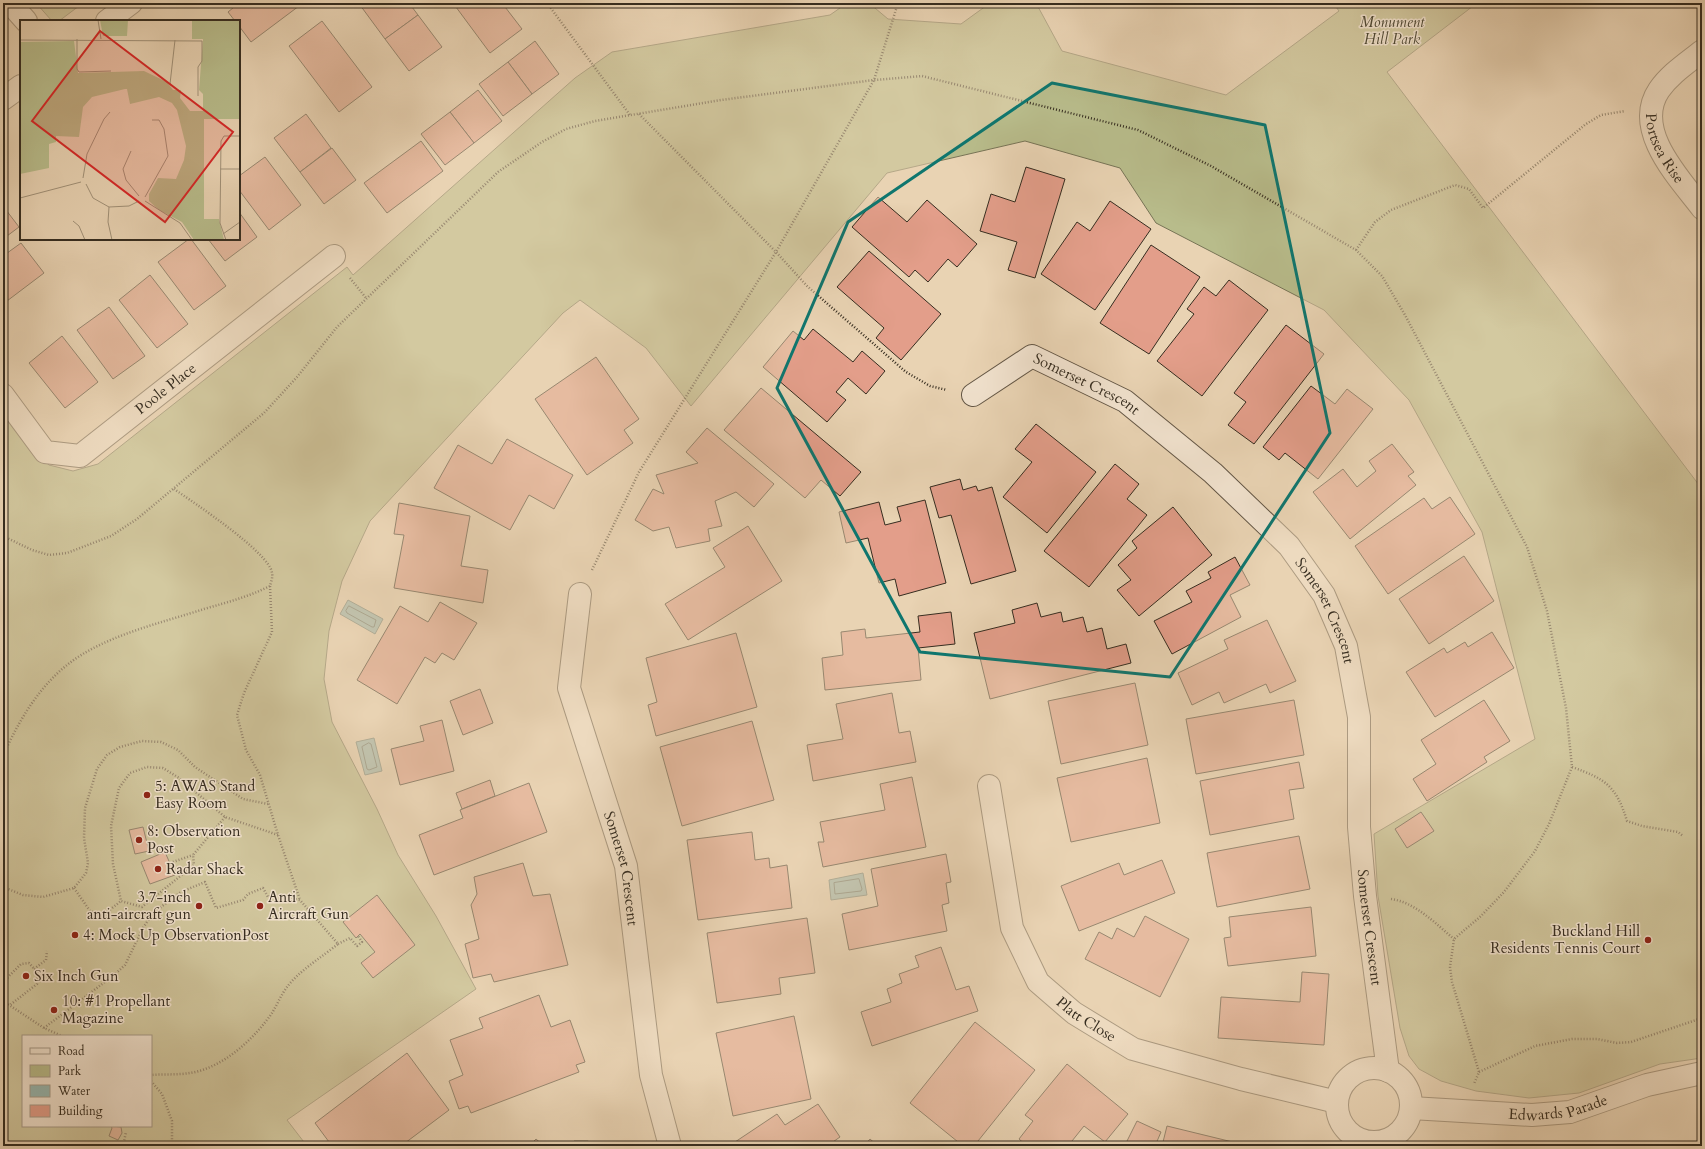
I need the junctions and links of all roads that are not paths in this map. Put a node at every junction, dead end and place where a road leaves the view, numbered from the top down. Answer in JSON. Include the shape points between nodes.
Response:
{"nodes":[{"id":1,"x":10,"y":3,"type":"edge"},
{"id":2,"x":131,"y":3,"type":"edge"},
{"id":3,"x":25,"y":20,"type":"edge"},
{"id":4,"x":108,"y":20,"type":"edge"},
{"id":5,"x":1702,"y":51,"type":"edge"},
{"id":6,"x":20,"y":87,"type":"edge"},
{"id":7,"x":3,"y":99,"type":"edge"},
{"id":8,"x":1702,"y":208,"type":"edge"},
{"id":9,"x":334,"y":256,"type":"dead end"},
{"id":10,"x":3,"y":395,"type":"edge"},
{"id":11,"x":972,"y":395,"type":"road end"},
{"id":12,"x":580,"y":594,"type":"road end"},
{"id":13,"x":989,"y":786,"type":"dead end"},
{"id":14,"x":1388,"y":1071,"type":"junction"},
{"id":15,"x":1702,"y":1073,"type":"edge"},
{"id":16,"x":1337,"y":1102,"type":"junction"},
{"id":17,"x":1411,"y":1108,"type":"junction"},
{"id":18,"x":1363,"y":1144,"type":"edge"},
{"id":19,"x":670,"y":1146,"type":"edge"}],
"edges":[{"from":1,"to":3,"type":"street"},
{"from":2,"to":4,"type":"street"},
{"from":5,"to":8,"type":"street","name":"Portsea Rise","via":[[1683,65],[1662,87],[1652,111],[1653,132],[1659,148]]},
{"from":6,"to":7,"type":"street"},
{"from":9,"to":10,"type":"street","name":"Poole Place","via":[[80,456],[45,452]]},
{"from":11,"to":14,"type":"street","name":"Somerset Crescent","via":[[1032,356],[1125,401],[1214,473],[1289,546],[1324,595],[1346,646],[1359,717],[1359,827],[1365,896]]},
{"from":12,"to":19,"type":"street","name":"Somerset Crescent","via":[[569,688],[626,866],[650,1075]]},
{"from":13,"to":16,"type":"street","name":"Platt Close","via":[[1012,928],[1038,982],[1074,1013],[1133,1049]]},
{"from":14,"to":16,"type":"street","via":[[1365,1069],[1355,1074],[1345,1082]]},
{"from":14,"to":17,"type":"street","via":[[1404,1084],[1410,1096]]},
{"from":15,"to":17,"type":"street","name":"Edwards Parade","via":[[1647,1085],[1570,1112],[1532,1115]]},
{"from":16,"to":18,"type":"street","via":[[1342,1124]]},
{"from":17,"to":18,"type":"street","via":[[1405,1124],[1397,1134],[1386,1140]]}]}
